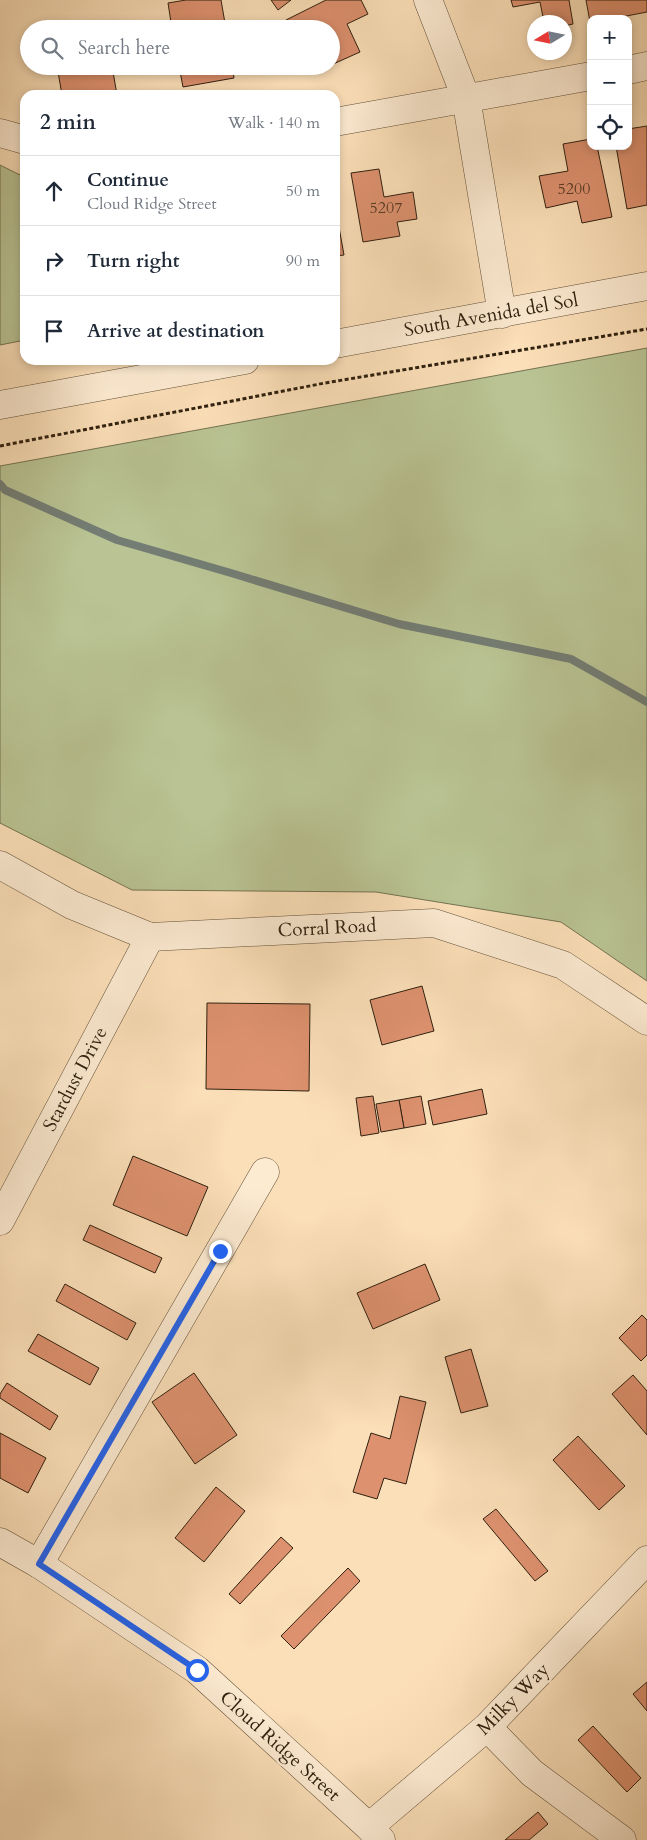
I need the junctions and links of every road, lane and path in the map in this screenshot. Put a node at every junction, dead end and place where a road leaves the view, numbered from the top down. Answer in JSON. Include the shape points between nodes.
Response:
{"nodes":[{"id":1,"x":428,"y":0,"type":"edge"},
{"id":2,"x":647,"y":66,"type":"edge"},
{"id":3,"x":632,"y":69,"type":"edge"},
{"id":4,"x":587,"y":77,"type":"edge"},
{"id":5,"x":466,"y":98,"type":"junction"},
{"id":6,"x":340,"y":121,"type":"edge"},
{"id":7,"x":0,"y":133,"type":"edge"},
{"id":8,"x":20,"y":139,"type":"edge"},
{"id":9,"x":647,"y":286,"type":"edge"},
{"id":10,"x":502,"y":314,"type":"junction"},
{"id":11,"x":647,"y":329,"type":"edge"},
{"id":12,"x":340,"y":343,"type":"edge"},
{"id":13,"x":218,"y":365,"type":"edge"},
{"id":14,"x":0,"y":405,"type":"edge"},
{"id":15,"x":0,"y":446,"type":"edge"},
{"id":16,"x":0,"y":865,"type":"edge"},
{"id":17,"x":150,"y":937,"type":"junction"},
{"id":18,"x":647,"y":1021,"type":"edge"},
{"id":19,"x":265,"y":1172,"type":"dead end"},
{"id":20,"x":0,"y":1221,"type":"edge"},
{"id":21,"x":0,"y":1542,"type":"edge"},
{"id":22,"x":647,"y":1560,"type":"edge"},
{"id":23,"x":39,"y":1564,"type":"junction"},
{"id":24,"x":488,"y":1727,"type":"junction"},
{"id":25,"x":375,"y":1833,"type":"edge"},
{"id":26,"x":622,"y":1840,"type":"edge"}],
"edges":[{"from":1,"to":5,"type":"street"},
{"from":2,"to":3,"type":"street"},
{"from":4,"to":5,"type":"street"},
{"from":5,"to":6,"type":"street"},
{"from":5,"to":10,"type":"street"},
{"from":7,"to":8,"type":"street"},
{"from":9,"to":10,"type":"street","name":"South Avenida del Sol"},
{"from":10,"to":12,"type":"street","name":"South Avenida del Sol"},
{"from":11,"to":15,"type":"path","via":[[325,383]]},
{"from":13,"to":14,"type":"street"},
{"from":16,"to":17,"type":"street","name":"Corral Road","via":[[72,905]]},
{"from":17,"to":18,"type":"street","name":"Corral Road","via":[[434,923],[563,965]]},
{"from":17,"to":20,"type":"street","name":"Stardust Drive"},
{"from":19,"to":23,"type":"street"},
{"from":21,"to":23,"type":"street","name":"Cloud Ridge Street"},
{"from":22,"to":24,"type":"street","name":"Milky Way"},
{"from":23,"to":25,"type":"street","name":"Cloud Ridge Street","via":[[197,1670]]},
{"from":24,"to":25,"type":"street","name":"Milky Way"},
{"from":24,"to":26,"type":"street","via":[[532,1773]]}]}
